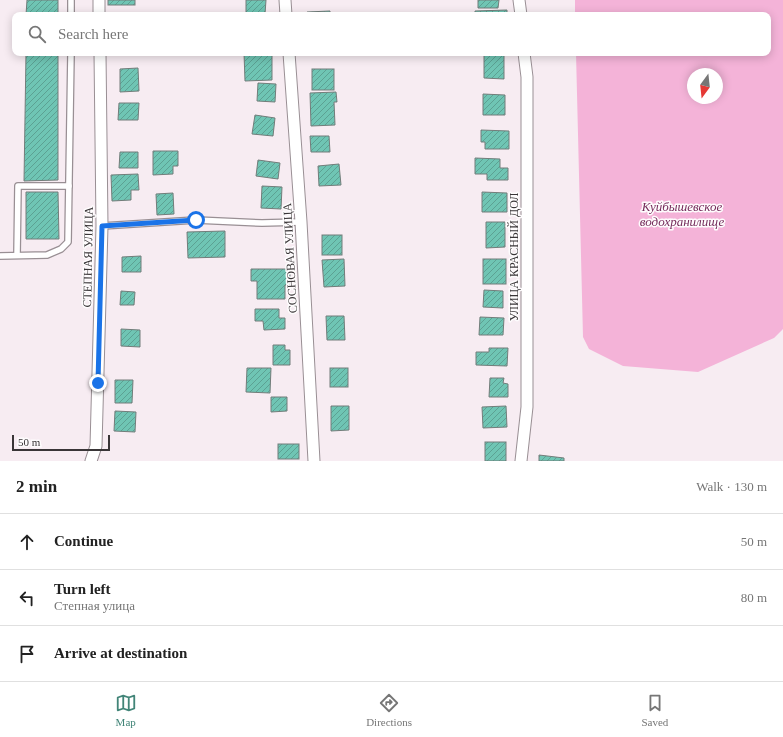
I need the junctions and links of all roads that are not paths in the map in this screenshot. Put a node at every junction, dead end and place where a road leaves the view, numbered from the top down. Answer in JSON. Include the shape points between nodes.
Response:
{"nodes":[{"id":1,"x":71,"y":0,"type":"edge"},
{"id":2,"x":99,"y":0,"type":"edge"},
{"id":3,"x":285,"y":0,"type":"edge"},
{"id":4,"x":519,"y":0,"type":"edge"},
{"id":5,"x":71,"y":12,"type":"edge"},
{"id":6,"x":99,"y":12,"type":"edge"},
{"id":7,"x":286,"y":12,"type":"edge"},
{"id":8,"x":521,"y":12,"type":"edge"},
{"id":9,"x":71,"y":56,"type":"edge"},
{"id":10,"x":100,"y":56,"type":"edge"},
{"id":11,"x":289,"y":56,"type":"edge"},
{"id":12,"x":524,"y":56,"type":"edge"},
{"id":13,"x":69,"y":186,"type":"junction"},
{"id":14,"x":301,"y":222,"type":"junction"},
{"id":15,"x":102,"y":226,"type":"junction"},
{"id":16,"x":17,"y":255,"type":"junction"},
{"id":17,"x":0,"y":256,"type":"edge"},
{"id":18,"x":91,"y":461,"type":"edge"},
{"id":19,"x":314,"y":461,"type":"edge"},
{"id":20,"x":521,"y":461,"type":"edge"}],
"edges":[{"from":1,"to":5,"type":"lane"},
{"from":2,"to":6,"type":"street"},
{"from":3,"to":7,"type":"street"},
{"from":4,"to":8,"type":"street"},
{"from":9,"to":13,"type":"lane"},
{"from":10,"to":15,"type":"street","name":"СТЕПНАЯ УЛИЦА"},
{"from":11,"to":14,"type":"street","name":"СОСНОВАЯ УЛИЦА"},
{"from":12,"to":20,"type":"street","name":"УЛИЦА КРАСНЫЙ ДОЛ","via":[[527,76],[527,407]]},
{"from":13,"to":16,"type":"lane","via":[[68,242],[47,255]]},
{"from":13,"to":16,"type":"lane","via":[[18,186]]},
{"from":14,"to":15,"type":"lane","via":[[196,220]]},
{"from":14,"to":19,"type":"street","name":"СОСНОВАЯ УЛИЦА"},
{"from":15,"to":18,"type":"street","name":"СТЕПНАЯ УЛИЦА","via":[[96,446]]},
{"from":16,"to":17,"type":"lane"}]}
